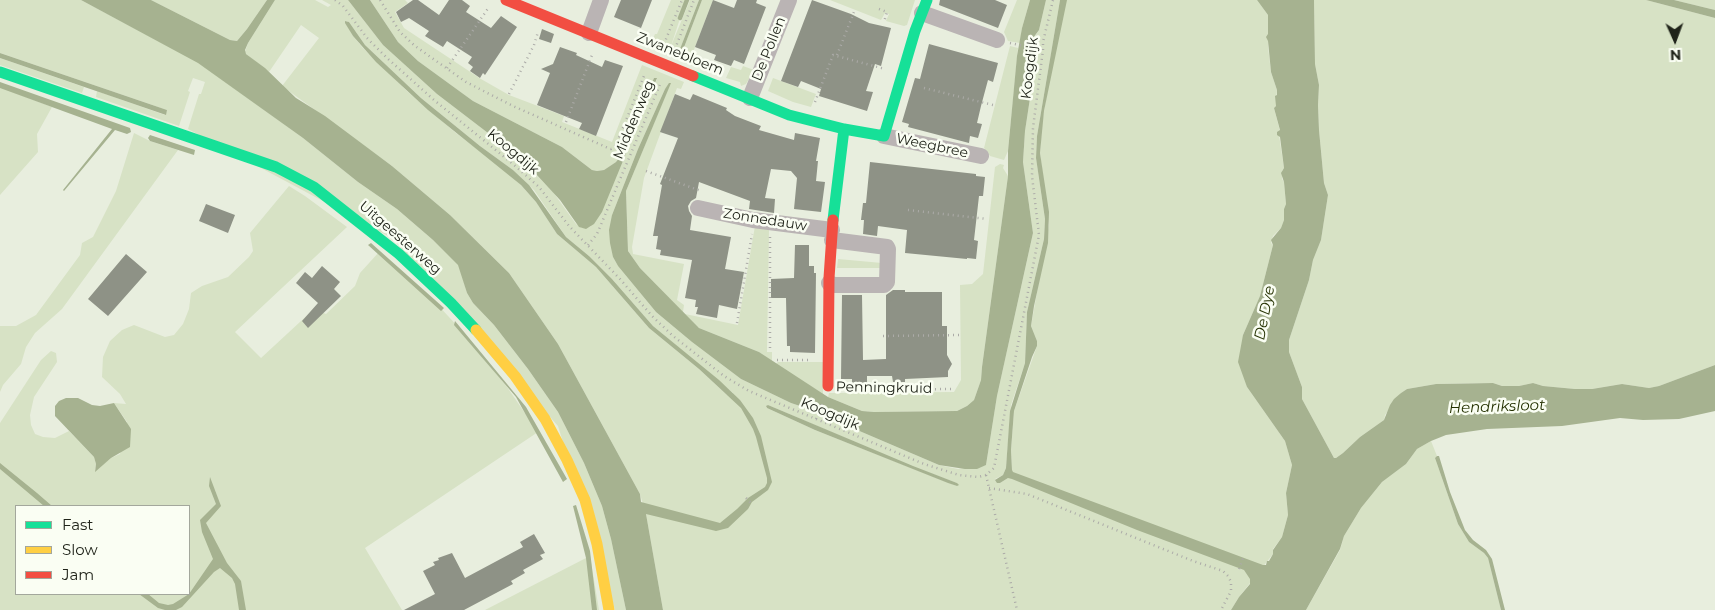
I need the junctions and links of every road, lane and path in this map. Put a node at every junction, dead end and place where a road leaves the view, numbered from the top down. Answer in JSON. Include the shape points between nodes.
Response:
{"nodes":[{"id":1,"x":334,"y":0,"type":"edge"},
{"id":2,"x":380,"y":0,"type":"edge"},
{"id":3,"x":494,"y":0,"type":"edge"},
{"id":4,"x":506,"y":0,"type":"edge"},
{"id":5,"x":602,"y":0,"type":"edge"},
{"id":6,"x":682,"y":0,"type":"edge"},
{"id":7,"x":694,"y":0,"type":"edge"},
{"id":8,"x":788,"y":0,"type":"edge"},
{"id":9,"x":1053,"y":0,"type":"edge"},
{"id":10,"x":924,"y":6,"type":"edge"},
{"id":11,"x":879,"y":9,"type":"dead end"},
{"id":12,"x":854,"y":12,"type":"dead end"},
{"id":13,"x":544,"y":15,"type":"junction"},
{"id":14,"x":884,"y":22,"type":"dead end"},
{"id":15,"x":594,"y":36,"type":"junction"},
{"id":16,"x":1005,"y":42,"type":"joint"},
{"id":17,"x":661,"y":50,"type":"dead end"},
{"id":18,"x":1043,"y":50,"type":"junction"},
{"id":19,"x":837,"y":55,"type":"junction"},
{"id":20,"x":651,"y":59,"type":"junction"},
{"id":21,"x":668,"y":66,"type":"junction"},
{"id":22,"x":447,"y":68,"type":"junction"},
{"id":23,"x":0,"y":72,"type":"edge"},
{"id":24,"x":903,"y":74,"type":"junction"},
{"id":25,"x":924,"y":88,"type":"dead end"},
{"id":26,"x":510,"y":94,"type":"dead end"},
{"id":27,"x":750,"y":98,"type":"junction"},
{"id":28,"x":993,"y":105,"type":"dead end"},
{"id":29,"x":810,"y":121,"type":"junction"},
{"id":30,"x":566,"y":122,"type":"dead end"},
{"id":31,"x":844,"y":129,"type":"junction"},
{"id":32,"x":884,"y":136,"type":"junction"},
{"id":33,"x":981,"y":156,"type":"dead end"},
{"id":34,"x":646,"y":171,"type":"dead end"},
{"id":35,"x":701,"y":191,"type":"dead end"},
{"id":36,"x":698,"y":208,"type":"dead end"},
{"id":37,"x":908,"y":210,"type":"dead end"},
{"id":38,"x":987,"y":219,"type":"dead end"},
{"id":39,"x":754,"y":220,"type":"junction"},
{"id":40,"x":772,"y":223,"type":"junction"},
{"id":41,"x":832,"y":235,"type":"junction"},
{"id":42,"x":588,"y":245,"type":"junction"},
{"id":43,"x":829,"y":283,"type":"junction"},
{"id":44,"x":737,"y":323,"type":"dead end"},
{"id":45,"x":959,"y":335,"type":"dead end"},
{"id":46,"x":884,"y":336,"type":"dead end"},
{"id":47,"x":770,"y":350,"type":"dead end"},
{"id":48,"x":828,"y":359,"type":"junction"},
{"id":49,"x":777,"y":360,"type":"dead end"},
{"id":50,"x":828,"y":386,"type":"joint"},
{"id":51,"x":952,"y":389,"type":"dead end"},
{"id":52,"x":818,"y":412,"type":"dead end"},
{"id":53,"x":816,"y":419,"type":"junction"},
{"id":54,"x":986,"y":475,"type":"junction"},
{"id":55,"x":988,"y":488,"type":"junction"},
{"id":56,"x":746,"y":498,"type":"dead end"},
{"id":57,"x":752,"y":504,"type":"dead end"},
{"id":58,"x":1243,"y":558,"type":"dead end"},
{"id":59,"x":1239,"y":569,"type":"dead end"},
{"id":60,"x":609,"y":610,"type":"edge"},
{"id":61,"x":1016,"y":610,"type":"edge"},
{"id":62,"x":1221,"y":610,"type":"edge"}],
"edges":[{"from":1,"to":42,"type":"path","name":"Koogdijk","via":[[394,64],[539,187]]},
{"from":2,"to":22,"type":"path","via":[[400,32]]},
{"from":3,"to":22,"type":"path"},
{"from":4,"to":13,"type":"street","name":"Zwanebloem"},
{"from":5,"to":15,"type":"street"},
{"from":6,"to":17,"type":"path"},
{"from":7,"to":21,"type":"path","name":"Middenweg"},
{"from":8,"to":27,"type":"street","name":"De Pollen"},
{"from":9,"to":18,"type":"path","name":"Koogdijk"},
{"from":10,"to":16,"type":"street"},
{"from":10,"to":24,"type":"street"},
{"from":11,"to":14,"type":"path","via":[[887,12]]},
{"from":12,"to":19,"type":"path"},
{"from":13,"to":15,"type":"street","name":"Zwanebloem"},
{"from":13,"to":26,"type":"path","via":[[534,45]]},
{"from":15,"to":20,"type":"street","name":"Zwanebloem"},
{"from":15,"to":30,"type":"path"},
{"from":16,"to":18,"type":"path"},
{"from":18,"to":54,"type":"path","name":"Koogdijk","via":[[1032,147],[1039,235],[1006,399],[1000,445],[994,468]]},
{"from":19,"to":24,"type":"path"},
{"from":19,"to":29,"type":"path","via":[[833,55]]},
{"from":20,"to":21,"type":"street","name":"Zwanebloem"},
{"from":20,"to":22,"type":"path","via":[[616,145],[611,149],[513,106],[466,82]]},
{"from":21,"to":27,"type":"street","name":"Zwanebloem"},
{"from":21,"to":42,"type":"path","name":"Middenweg","via":[[597,234]]},
{"from":23,"to":60,"type":"street","name":"Uitgeesterweg","via":[[276,166],[327,196],[399,254],[475,328],[516,376],[545,419],[585,500]]},
{"from":24,"to":32,"type":"street"},
{"from":25,"to":28,"type":"path"},
{"from":27,"to":29,"type":"street","name":"Zwanebloem"},
{"from":29,"to":31,"type":"street","name":"Zwanebloem"},
{"from":31,"to":32,"type":"street","name":"Zwanebloem"},
{"from":31,"to":41,"type":"street","name":"Penningkruid"},
{"from":32,"to":33,"type":"street","name":"Weegbree"},
{"from":34,"to":35,"type":"path"},
{"from":36,"to":39,"type":"street","name":"Zonnedauw"},
{"from":37,"to":38,"type":"path"},
{"from":39,"to":40,"type":"street","name":"Zonnedauw"},
{"from":39,"to":44,"type":"path"},
{"from":40,"to":41,"type":"street","name":"Zonnedauw"},
{"from":40,"to":47,"type":"path","via":[[769,240]]},
{"from":41,"to":43,"type":"street","name":"Penningkruid"},
{"from":41,"to":43,"type":"street","name":"Zonnedauw","via":[[887,247],[887,282],[884,285]]},
{"from":42,"to":53,"type":"path","name":"Koogdijk","via":[[652,316],[724,376],[749,391]]},
{"from":43,"to":48,"type":"street","name":"Penningkruid"},
{"from":45,"to":46,"type":"path"},
{"from":48,"to":49,"type":"path"},
{"from":48,"to":50,"type":"street","name":"Penningkruid"},
{"from":50,"to":51,"type":"path","name":"Penningkruid","via":[[832,390]]},
{"from":52,"to":53,"type":"path"},
{"from":53,"to":54,"type":"path","name":"Koogdijk","via":[[924,464],[959,475]]},
{"from":54,"to":55,"type":"path"},
{"from":55,"to":61,"type":"path"},
{"from":55,"to":62,"type":"path","via":[[1027,494],[1223,571],[1231,582],[1231,591]]},
{"from":56,"to":57,"type":"path"},
{"from":58,"to":59,"type":"path"}]}
